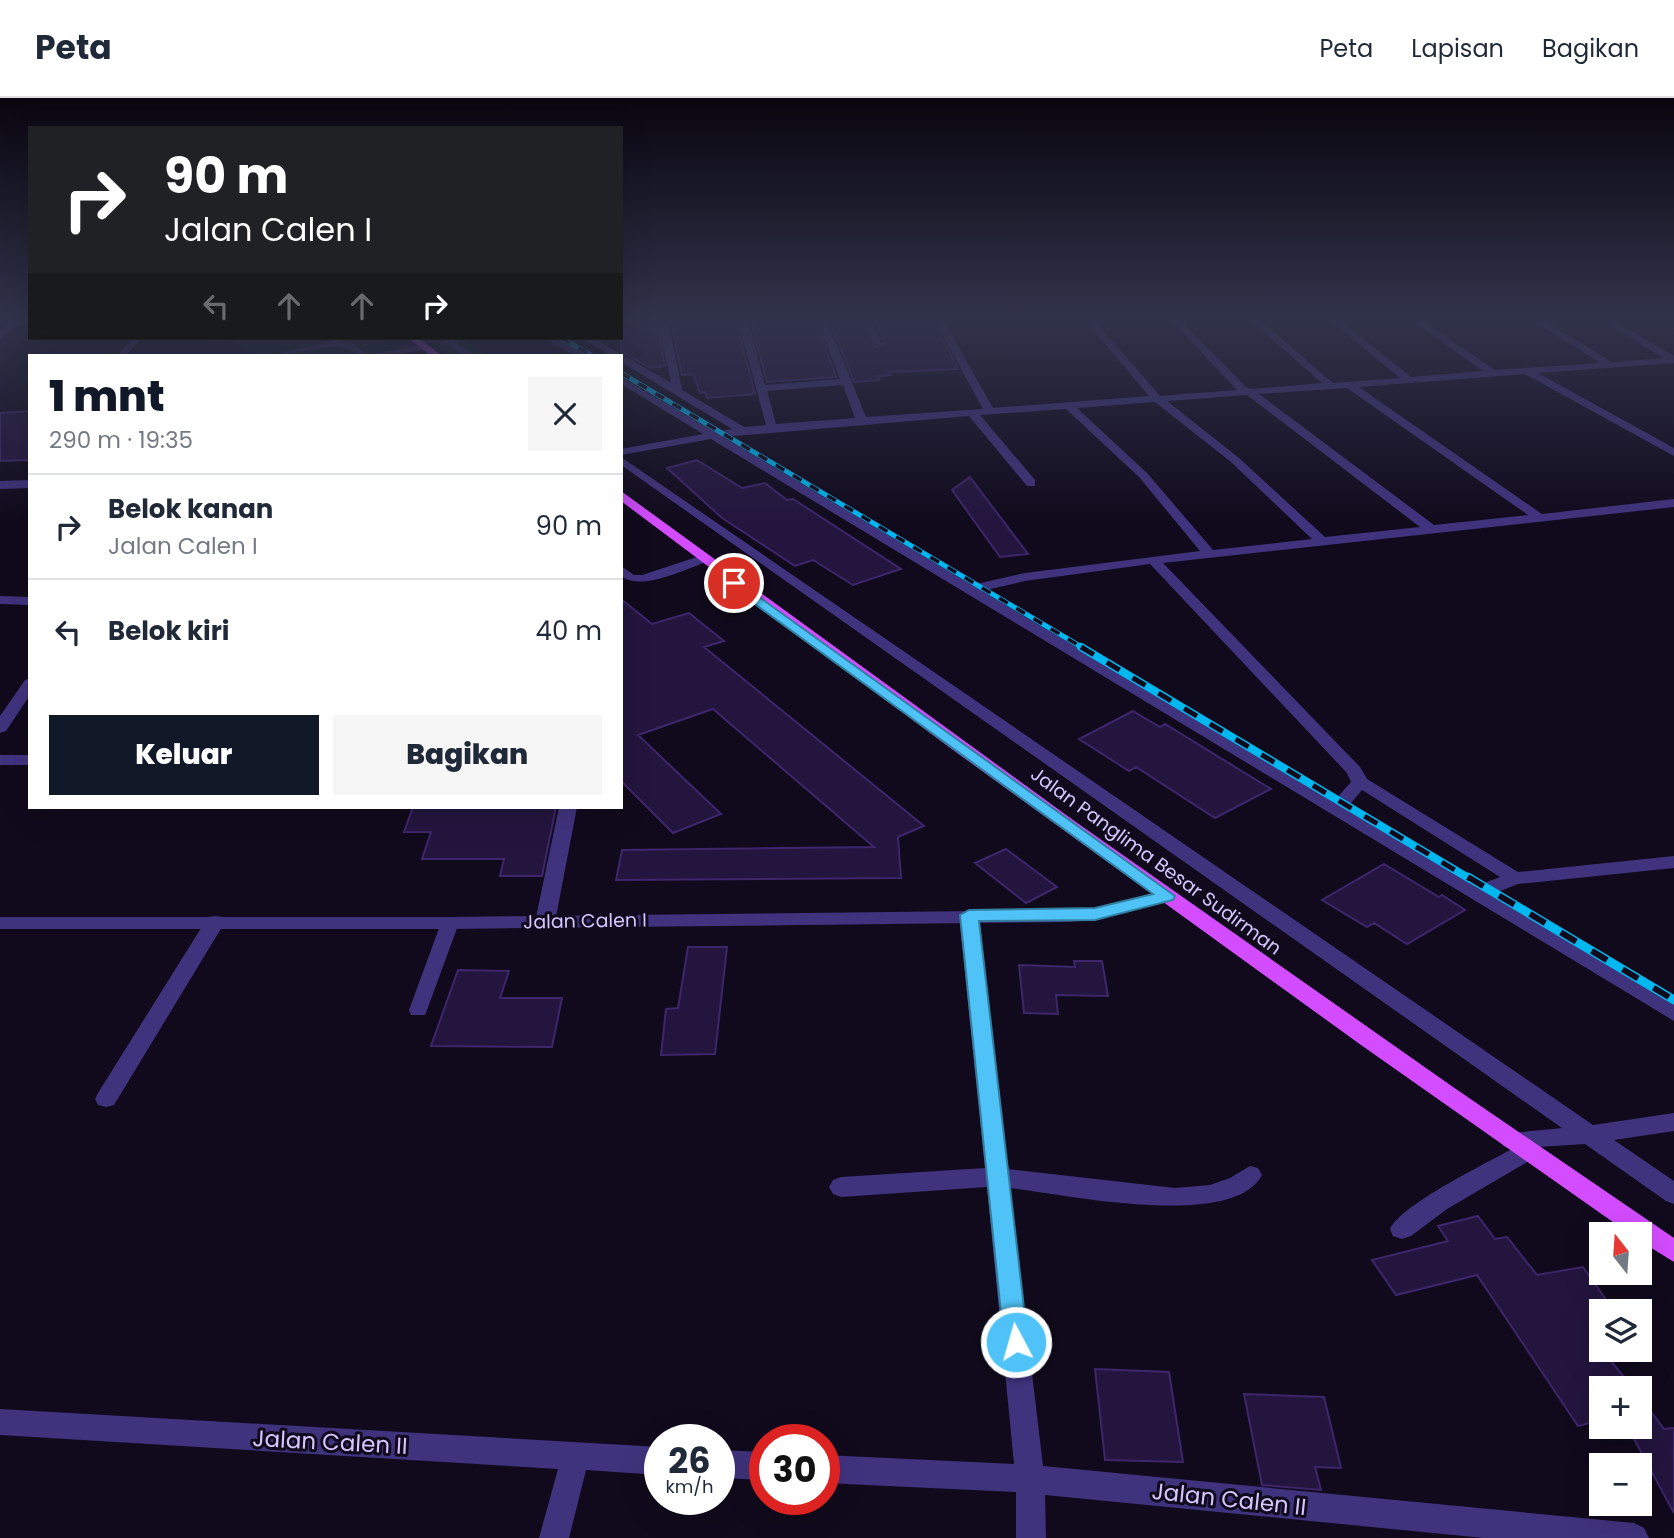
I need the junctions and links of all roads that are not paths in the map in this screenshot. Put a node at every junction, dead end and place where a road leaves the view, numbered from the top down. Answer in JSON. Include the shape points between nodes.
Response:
{"nodes":[{"id":1,"x":635,"y":388,"type":"edge"},
{"id":2,"x":674,"y":388,"type":"edge"},
{"id":3,"x":761,"y":388,"type":"edge"},
{"id":4,"x":848,"y":388,"type":"edge"},
{"id":5,"x":977,"y":388,"type":"edge"},
{"id":6,"x":1148,"y":388,"type":"edge"},
{"id":7,"x":1242,"y":388,"type":"edge"},
{"id":8,"x":1285,"y":388,"type":"edge"},
{"id":9,"x":1354,"y":388,"type":"edge"},
{"id":10,"x":1558,"y":388,"type":"edge"},
{"id":11,"x":677,"y":390,"type":"joint"},
{"id":12,"x":1245,"y":391,"type":"junction"},
{"id":13,"x":1156,"y":397,"type":"junction"},
{"id":14,"x":1069,"y":406,"type":"junction"},
{"id":15,"x":990,"y":412,"type":"junction"},
{"id":16,"x":972,"y":413,"type":"junction"},
{"id":17,"x":862,"y":421,"type":"junction"},
{"id":18,"x":772,"y":428,"type":"junction"},
{"id":19,"x":742,"y":430,"type":"junction"},
{"id":20,"x":712,"y":434,"type":"junction"},
{"id":21,"x":623,"y":452,"type":"edge"},
{"id":22,"x":1674,"y":453,"type":"edge"},
{"id":23,"x":623,"y":461,"type":"edge"},
{"id":24,"x":1031,"y":483,"type":"dead end"},
{"id":25,"x":28,"y":484,"type":"edge"},
{"id":26,"x":0,"y":485,"type":"edge"},
{"id":27,"x":623,"y":497,"type":"edge"},
{"id":28,"x":1674,"y":503,"type":"edge"},
{"id":29,"x":1541,"y":518,"type":"junction"},
{"id":30,"x":1432,"y":530,"type":"junction"},
{"id":31,"x":1323,"y":542,"type":"junction"},
{"id":32,"x":1210,"y":554,"type":"junction"},
{"id":33,"x":703,"y":559,"type":"junction"},
{"id":34,"x":1153,"y":560,"type":"junction"},
{"id":35,"x":623,"y":571,"type":"edge"},
{"id":36,"x":970,"y":590,"type":"junction"},
{"id":37,"x":0,"y":600,"type":"edge"},
{"id":38,"x":28,"y":601,"type":"edge"},
{"id":39,"x":28,"y":686,"type":"edge"},
{"id":40,"x":0,"y":728,"type":"edge"},
{"id":41,"x":0,"y":760,"type":"edge"},
{"id":42,"x":28,"y":760,"type":"edge"},
{"id":43,"x":1360,"y":782,"type":"junction"},
{"id":44,"x":568,"y":809,"type":"edge"},
{"id":45,"x":1336,"y":810,"type":"junction"},
{"id":46,"x":1674,"y":862,"type":"edge"},
{"id":47,"x":1515,"y":878,"type":"junction"},
{"id":48,"x":1475,"y":894,"type":"junction"},
{"id":49,"x":1167,"y":896,"type":"junction"},
{"id":50,"x":969,"y":915,"type":"junction"},
{"id":51,"x":215,"y":922,"type":"junction"},
{"id":52,"x":545,"y":922,"type":"junction"},
{"id":53,"x":0,"y":923,"type":"edge"},
{"id":54,"x":450,"y":923,"type":"junction"},
{"id":55,"x":418,"y":1010,"type":"dead end"},
{"id":56,"x":1674,"y":1014,"type":"edge"},
{"id":57,"x":106,"y":1099,"type":"dead end"},
{"id":58,"x":1674,"y":1122,"type":"edge"},
{"id":59,"x":1586,"y":1135,"type":"junction"},
{"id":60,"x":1519,"y":1146,"type":"junction"},
{"id":61,"x":1250,"y":1175,"type":"dead end"},
{"id":62,"x":998,"y":1177,"type":"junction"},
{"id":63,"x":841,"y":1187,"type":"dead end"},
{"id":64,"x":1674,"y":1194,"type":"edge"},
{"id":65,"x":1402,"y":1229,"type":"dead end"},
{"id":66,"x":1674,"y":1251,"type":"edge"},
{"id":67,"x":0,"y":1422,"type":"edge"},
{"id":68,"x":575,"y":1457,"type":"junction"},
{"id":69,"x":644,"y":1460,"type":"edge"},
{"id":70,"x":840,"y":1470,"type":"edge"},
{"id":71,"x":1030,"y":1479,"type":"junction"},
{"id":72,"x":554,"y":1538,"type":"edge"},
{"id":73,"x":1031,"y":1538,"type":"edge"},
{"id":74,"x":1634,"y":1538,"type":"edge"}],
"edges":[{"from":1,"to":20,"type":"street"},
{"from":2,"to":11,"type":"street"},
{"from":3,"to":18,"type":"street"},
{"from":4,"to":17,"type":"street"},
{"from":5,"to":15,"type":"street"},
{"from":6,"to":13,"type":"street"},
{"from":7,"to":12,"type":"street"},
{"from":8,"to":12,"type":"street"},
{"from":9,"to":29,"type":"street"},
{"from":10,"to":22,"type":"street"},
{"from":11,"to":19,"type":"street"},
{"from":12,"to":13,"type":"street"},
{"from":12,"to":30,"type":"street"},
{"from":13,"to":14,"type":"street"},
{"from":13,"to":31,"type":"street","via":[[1235,460]]},
{"from":14,"to":15,"type":"street"},
{"from":14,"to":32,"type":"street","via":[[1143,475]]},
{"from":15,"to":16,"type":"street"},
{"from":16,"to":17,"type":"street"},
{"from":16,"to":24,"type":"street"},
{"from":17,"to":18,"type":"street"},
{"from":18,"to":19,"type":"street"},
{"from":19,"to":20,"type":"street"},
{"from":20,"to":21,"type":"street"},
{"from":20,"to":36,"type":"street"},
{"from":23,"to":59,"type":"street"},
{"from":25,"to":26,"type":"street"},
{"from":27,"to":33,"type":"main road","name":"Jalan Panglima Besar Sudirman"},
{"from":28,"to":29,"type":"street"},
{"from":29,"to":30,"type":"street"},
{"from":30,"to":31,"type":"street"},
{"from":31,"to":32,"type":"street"},
{"from":32,"to":34,"type":"street"},
{"from":33,"to":35,"type":"lane","via":[[643,579]]},
{"from":33,"to":49,"type":"main road","name":"Jalan Panglima Besar Sudirman"},
{"from":34,"to":36,"type":"street","via":[[1025,577]]},
{"from":34,"to":43,"type":"street"},
{"from":36,"to":45,"type":"street"},
{"from":37,"to":38,"type":"street"},
{"from":39,"to":40,"type":"street"},
{"from":41,"to":42,"type":"street"},
{"from":43,"to":45,"type":"street"},
{"from":43,"to":47,"type":"street"},
{"from":44,"to":52,"type":"street"},
{"from":45,"to":48,"type":"street"},
{"from":46,"to":47,"type":"street"},
{"from":47,"to":48,"type":"street"},
{"from":48,"to":56,"type":"street"},
{"from":49,"to":50,"type":"street","name":"Jalan Calen I","via":[[1095,914]]},
{"from":49,"to":60,"type":"main road","name":"Jalan Panglima Besar Sudirman"},
{"from":50,"to":52,"type":"street","name":"Jalan Calen I"},
{"from":50,"to":62,"type":"street"},
{"from":51,"to":53,"type":"street","name":"Jalan Calen I"},
{"from":51,"to":54,"type":"street","name":"Jalan Calen I"},
{"from":51,"to":57,"type":"street"},
{"from":52,"to":54,"type":"street","name":"Jalan Calen I"},
{"from":54,"to":55,"type":"lane"},
{"from":58,"to":59,"type":"street"},
{"from":59,"to":60,"type":"street"},
{"from":59,"to":64,"type":"street"},
{"from":60,"to":65,"type":"street"},
{"from":60,"to":66,"type":"main road","name":"Jalan Panglima Besar Sudirman"},
{"from":61,"to":62,"type":"street","via":[[1211,1195],[1175,1198]]},
{"from":62,"to":63,"type":"street"},
{"from":62,"to":71,"type":"street"},
{"from":67,"to":68,"type":"street","name":"Jalan Calen II"},
{"from":68,"to":69,"type":"street","name":"Jalan Calen II"},
{"from":68,"to":72,"type":"street"},
{"from":70,"to":71,"type":"street","name":"Jalan Calen II"},
{"from":71,"to":73,"type":"street"},
{"from":71,"to":74,"type":"street","name":"Jalan Calen II"}]}
